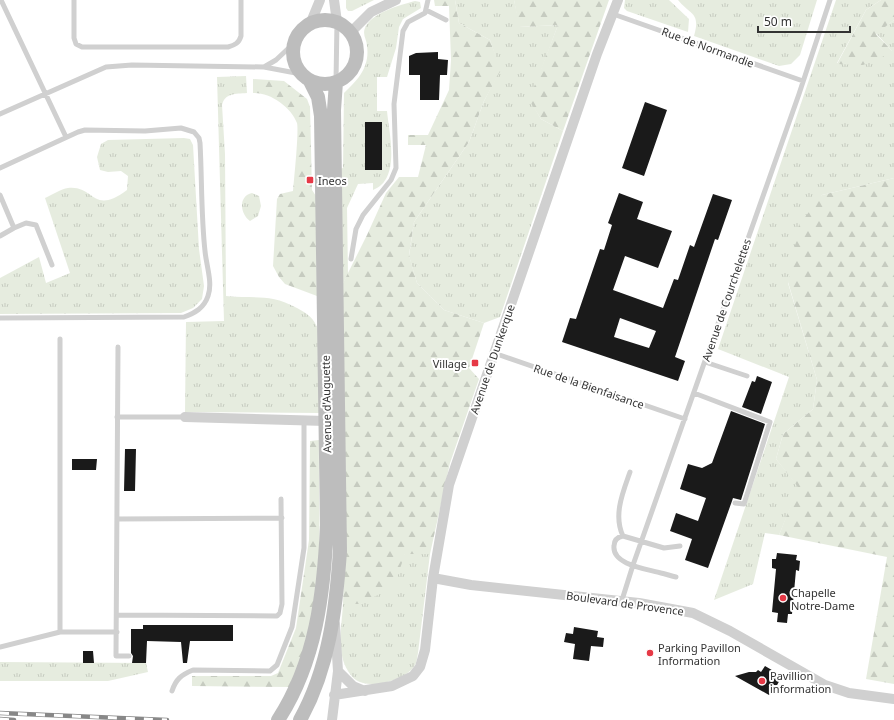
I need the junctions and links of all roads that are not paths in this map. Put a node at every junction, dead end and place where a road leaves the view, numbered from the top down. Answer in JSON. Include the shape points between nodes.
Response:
{"nodes":[{"id":1,"x":1,"y":0,"type":"edge"},
{"id":2,"x":74,"y":0,"type":"edge"},
{"id":3,"x":241,"y":0,"type":"edge"},
{"id":4,"x":320,"y":0,"type":"edge"},
{"id":5,"x":334,"y":0,"type":"edge"},
{"id":6,"x":396,"y":0,"type":"edge"},
{"id":7,"x":428,"y":0,"type":"edge"},
{"id":8,"x":618,"y":0,"type":"edge"},
{"id":9,"x":830,"y":0,"type":"edge"},
{"id":10,"x":426,"y":10,"type":"junction"},
{"id":11,"x":613,"y":14,"type":"junction"},
{"id":12,"x":446,"y":20,"type":"dead end"},
{"id":13,"x":311,"y":22,"type":"junction"},
{"id":14,"x":337,"y":22,"type":"junction"},
{"id":15,"x":351,"y":32,"type":"junction"},
{"id":16,"x":293,"y":44,"type":"junction"},
{"id":17,"x":264,"y":66,"type":"junction"},
{"id":18,"x":306,"y":78,"type":"junction"},
{"id":19,"x":803,"y":81,"type":"junction"},
{"id":20,"x":336,"y":82,"type":"junction"},
{"id":21,"x":45,"y":94,"type":"junction"},
{"id":22,"x":0,"y":114,"type":"edge"},
{"id":23,"x":66,"y":137,"type":"junction"},
{"id":24,"x":0,"y":168,"type":"edge"},
{"id":25,"x":0,"y":195,"type":"edge"},
{"id":26,"x":14,"y":228,"type":"junction"},
{"id":27,"x":0,"y":236,"type":"edge"},
{"id":28,"x":351,"y":259,"type":"dead end"},
{"id":29,"x":52,"y":265,"type":"dead end"},
{"id":30,"x":0,"y":318,"type":"edge"},
{"id":31,"x":60,"y":338,"type":"dead end"},
{"id":32,"x":118,"y":346,"type":"dead end"},
{"id":33,"x":494,"y":353,"type":"junction"},
{"id":34,"x":705,"y":362,"type":"junction"},
{"id":35,"x":747,"y":376,"type":"dead end"},
{"id":36,"x":694,"y":393,"type":"junction"},
{"id":37,"x":117,"y":416,"type":"junction"},
{"id":38,"x":185,"y":416,"type":"joint"},
{"id":39,"x":685,"y":419,"type":"junction"},
{"id":40,"x":304,"y":420,"type":"junction"},
{"id":41,"x":326,"y":421,"type":"junction"},
{"id":42,"x":630,"y":472,"type":"dead end"},
{"id":43,"x":282,"y":499,"type":"dead end"},
{"id":44,"x":735,"y":503,"type":"dead end"},
{"id":45,"x":282,"y":518,"type":"junction"},
{"id":46,"x":117,"y":519,"type":"junction"},
{"id":47,"x":623,"y":536,"type":"junction"},
{"id":48,"x":642,"y":541,"type":"junction"},
{"id":49,"x":680,"y":546,"type":"dead end"},
{"id":50,"x":633,"y":565,"type":"junction"},
{"id":51,"x":676,"y":577,"type":"dead end"},
{"id":52,"x":433,"y":578,"type":"junction"},
{"id":53,"x":622,"y":600,"type":"junction"},
{"id":54,"x":334,"y":612,"type":"junction"},
{"id":55,"x":117,"y":615,"type":"junction"},
{"id":56,"x":60,"y":632,"type":"junction"},
{"id":57,"x":116,"y":632,"type":"junction"},
{"id":58,"x":0,"y":647,"type":"edge"},
{"id":59,"x":128,"y":656,"type":"dead end"},
{"id":60,"x":338,"y":670,"type":"junction"},
{"id":61,"x":172,"y":690,"type":"dead end"},
{"id":62,"x":365,"y":691,"type":"junction"},
{"id":63,"x":334,"y":695,"type":"junction"},
{"id":64,"x":894,"y":699,"type":"edge"},
{"id":65,"x":278,"y":720,"type":"edge"},
{"id":66,"x":300,"y":720,"type":"edge"},
{"id":67,"x":332,"y":720,"type":"edge"}],
"edges":[{"from":1,"to":21,"type":"lane"},
{"from":2,"to":3,"type":"lane","via":[[74,38],[76,44],[82,47],[235,45],[241,36]]},
{"from":4,"to":13,"type":"street"},
{"from":5,"to":14,"type":"street"},
{"from":6,"to":15,"type":"street","via":[[371,12]]},
{"from":7,"to":10,"type":"lane"},
{"from":8,"to":11,"type":"street","name":"Avenue de Dunkerque"},
{"from":9,"to":19,"type":"lane","name":"Avenue de Courchelettes"},
{"from":10,"to":12,"type":"lane"},
{"from":10,"to":28,"type":"lane","via":[[408,22],[403,31],[394,104],[396,168],[391,180],[356,229]]},
{"from":11,"to":19,"type":"lane","name":"Rue de Normandie"},
{"from":11,"to":33,"type":"street","name":"Avenue de Dunkerque"},
{"from":13,"to":14,"type":"main road","via":[[330,19]]},
{"from":13,"to":16,"type":"main road","via":[[301,30]]},
{"from":14,"to":15,"type":"main road"},
{"from":14,"to":20,"type":"lane"},
{"from":15,"to":20,"type":"main road","via":[[357,43],[356,63],[347,75]]},
{"from":16,"to":17,"type":"lane","via":[[276,60]]},
{"from":16,"to":18,"type":"main road","name":"Avenue d'Auguette","via":[[294,61]]},
{"from":17,"to":18,"type":"lane"},
{"from":17,"to":21,"type":"lane","via":[[116,66],[97,70]]},
{"from":18,"to":20,"type":"main road","via":[[317,84]]},
{"from":18,"to":41,"type":"main road","name":"Avenue d'Auguette","via":[[318,97],[321,116]]},
{"from":19,"to":34,"type":"lane","name":"Avenue de Courchelettes"},
{"from":20,"to":54,"type":"main road","name":"Avenue d'Auguette","via":[[334,110],[340,528]]},
{"from":21,"to":22,"type":"lane"},
{"from":21,"to":23,"type":"lane"},
{"from":23,"to":24,"type":"lane"},
{"from":23,"to":30,"type":"lane","via":[[85,130],[122,132],[181,128],[187,129],[199,138],[204,250],[210,286],[209,296],[202,307],[194,313],[175,318]]},
{"from":25,"to":26,"type":"lane"},
{"from":26,"to":27,"type":"lane"},
{"from":26,"to":29,"type":"lane","via":[[26,223],[36,225]]},
{"from":31,"to":56,"type":"lane"},
{"from":32,"to":37,"type":"lane"},
{"from":33,"to":39,"type":"lane","name":"Rue de la Bienfaisance"},
{"from":33,"to":52,"type":"street","name":"Avenue de Dunkerque","via":[[449,485]]},
{"from":34,"to":35,"type":"lane"},
{"from":34,"to":36,"type":"lane","name":"Avenue de Courchelettes"},
{"from":36,"to":39,"type":"lane","name":"Avenue de Courchelettes"},
{"from":36,"to":44,"type":"lane","via":[[770,422],[744,504]]},
{"from":37,"to":38,"type":"lane"},
{"from":37,"to":46,"type":"lane"},
{"from":38,"to":40,"type":"street"},
{"from":39,"to":48,"type":"lane","name":"Avenue de Courchelettes"},
{"from":40,"to":41,"type":"street"},
{"from":40,"to":61,"type":"lane","via":[[304,548],[292,627],[277,665],[270,671],[193,670],[182,674]]},
{"from":41,"to":65,"type":"main road","name":"Avenue d'Auguette","via":[[327,525],[322,591],[311,647],[303,671]]},
{"from":42,"to":47,"type":"lane","via":[[619,510]]},
{"from":43,"to":45,"type":"lane"},
{"from":45,"to":46,"type":"lane"},
{"from":45,"to":55,"type":"lane","via":[[282,604],[277,616]]},
{"from":46,"to":55,"type":"lane"},
{"from":47,"to":48,"type":"lane"},
{"from":47,"to":50,"type":"lane","via":[[614,543],[614,553],[620,560]]},
{"from":48,"to":49,"type":"lane","via":[[664,548]]},
{"from":48,"to":50,"type":"lane","name":"Avenue de Courchelettes"},
{"from":50,"to":51,"type":"lane"},
{"from":50,"to":53,"type":"lane","name":"Avenue de Courchelettes"},
{"from":52,"to":53,"type":"street","name":"Boulevard de Provence","via":[[471,585]]},
{"from":52,"to":62,"type":"street","name":"Avenue de Dunkerque","via":[[425,650],[420,668],[403,682]]},
{"from":53,"to":64,"type":"street","name":"Boulevard de Provence","via":[[692,613],[730,631],[825,685],[849,693]]},
{"from":54,"to":60,"type":"street"},
{"from":54,"to":66,"type":"main road","name":"Avenue d'Auguette","via":[[327,649]]},
{"from":55,"to":57,"type":"lane"},
{"from":56,"to":57,"type":"lane"},
{"from":56,"to":58,"type":"lane"},
{"from":57,"to":59,"type":"lane","via":[[116,656]]},
{"from":60,"to":62,"type":"street","via":[[353,686]]},
{"from":60,"to":63,"type":"street"},
{"from":62,"to":63,"type":"street","name":"Avenue de Dunkerque"},
{"from":63,"to":67,"type":"street"}]}
